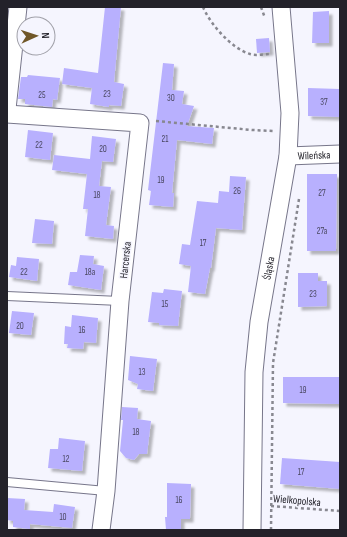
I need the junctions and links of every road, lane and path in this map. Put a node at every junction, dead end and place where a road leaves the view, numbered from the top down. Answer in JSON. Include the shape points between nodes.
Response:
{"nodes":[{"id":1,"x":18,"y":7,"type":"edge"},
{"id":2,"x":203,"y":7,"type":"edge"},
{"id":3,"x":282,"y":7,"type":"edge"},
{"id":4,"x":273,"y":53,"type":"dead end"},
{"id":5,"x":7,"y":109,"type":"edge"},
{"id":6,"x":7,"y":114,"type":"edge"},
{"id":7,"x":140,"y":123,"type":"junction"},
{"id":8,"x":276,"y":131,"type":"dead end"},
{"id":9,"x":340,"y":154,"type":"edge"},
{"id":10,"x":288,"y":156,"type":"junction"},
{"id":11,"x":299,"y":195,"type":"dead end"},
{"id":12,"x":7,"y":296,"type":"edge"},
{"id":13,"x":120,"y":301,"type":"junction"},
{"id":14,"x":7,"y":482,"type":"edge"},
{"id":15,"x":106,"y":491,"type":"junction"},
{"id":16,"x":252,"y":504,"type":"junction"},
{"id":17,"x":271,"y":506,"type":"junction"},
{"id":18,"x":340,"y":511,"type":"edge"},
{"id":19,"x":101,"y":530,"type":"edge"},
{"id":20,"x":252,"y":530,"type":"edge"},
{"id":21,"x":271,"y":530,"type":"edge"}],
"edges":[{"from":1,"to":5,"type":"street"},
{"from":2,"to":4,"type":"path","via":[[218,30],[243,51],[252,55]]},
{"from":3,"to":10,"type":"street","name":"Śląska","via":[[290,113]]},
{"from":6,"to":7,"type":"street"},
{"from":7,"to":8,"type":"path","via":[[142,119]]},
{"from":7,"to":13,"type":"street","name":"Harcerska"},
{"from":9,"to":10,"type":"street","name":"Wileńska"},
{"from":10,"to":16,"type":"street","name":"Śląska","via":[[255,365]]},
{"from":11,"to":17,"type":"path","via":[[273,363]]},
{"from":12,"to":13,"type":"lane"},
{"from":13,"to":15,"type":"street","name":"Harcerska"},
{"from":14,"to":15,"type":"lane"},
{"from":15,"to":19,"type":"street","name":"Harcerska"},
{"from":16,"to":17,"type":"path","name":"Wielkopolska"},
{"from":16,"to":20,"type":"street","name":"Śląska"},
{"from":17,"to":18,"type":"path","name":"Wielkopolska"},
{"from":17,"to":21,"type":"path"}]}
